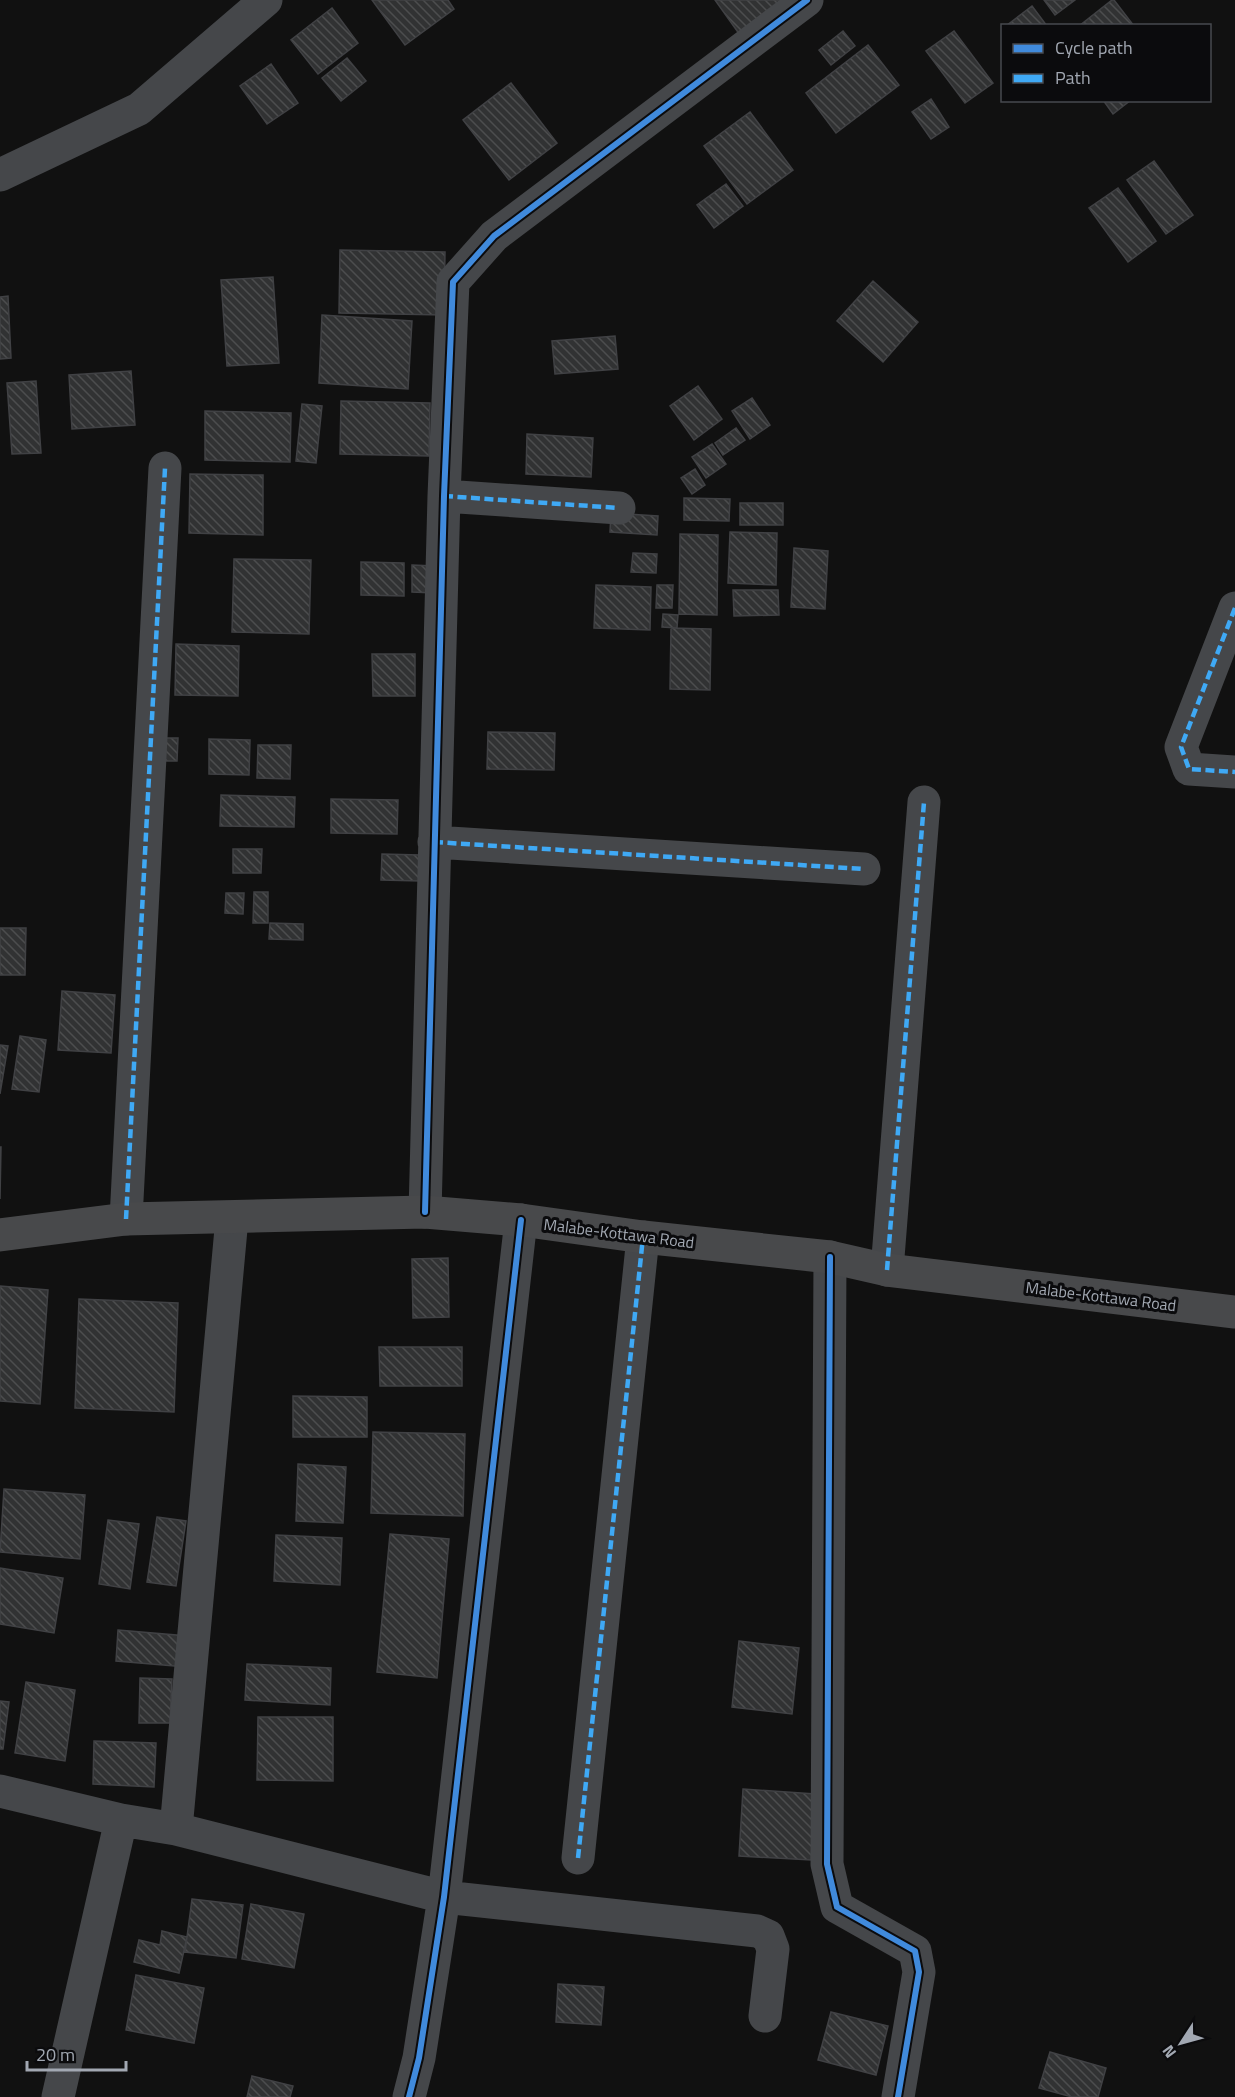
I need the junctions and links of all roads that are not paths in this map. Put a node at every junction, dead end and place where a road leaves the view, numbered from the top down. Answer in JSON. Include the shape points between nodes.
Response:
{"nodes":[{"id":1,"x":266,"y":0,"type":"edge"},
{"id":2,"x":807,"y":0,"type":"edge"},
{"id":3,"x":0,"y":175,"type":"edge"},
{"id":4,"x":165,"y":468,"type":"dead end"},
{"id":5,"x":444,"y":496,"type":"junction"},
{"id":6,"x":619,"y":508,"type":"dead end"},
{"id":7,"x":1235,"y":608,"type":"edge"},
{"id":8,"x":1235,"y":772,"type":"edge"},
{"id":9,"x":924,"y":802,"type":"dead end"},
{"id":10,"x":434,"y":842,"type":"junction"},
{"id":11,"x":864,"y":869,"type":"dead end"},
{"id":12,"x":424,"y":1212,"type":"junction"},
{"id":13,"x":232,"y":1218,"type":"junction"},
{"id":14,"x":126,"y":1219,"type":"junction"},
{"id":15,"x":522,"y":1220,"type":"junction"},
{"id":16,"x":0,"y":1235,"type":"edge"},
{"id":17,"x":644,"y":1237,"type":"junction"},
{"id":18,"x":830,"y":1257,"type":"junction"},
{"id":19,"x":887,"y":1270,"type":"junction"},
{"id":20,"x":1235,"y":1312,"type":"edge"},
{"id":21,"x":0,"y":1791,"type":"edge"},
{"id":22,"x":121,"y":1820,"type":"junction"},
{"id":23,"x":176,"y":1829,"type":"junction"},
{"id":24,"x":578,"y":1858,"type":"dead end"},
{"id":25,"x":444,"y":1897,"type":"junction"},
{"id":26,"x":765,"y":2016,"type":"dead end"},
{"id":27,"x":57,"y":2097,"type":"edge"},
{"id":28,"x":409,"y":2097,"type":"edge"},
{"id":29,"x":898,"y":2097,"type":"edge"}],
"edges":[{"from":1,"to":3,"type":"street","via":[[139,108]]},
{"from":2,"to":5,"type":"street","via":[[494,236],[453,282]]},
{"from":4,"to":14,"type":"street"},
{"from":5,"to":6,"type":"street"},
{"from":5,"to":10,"type":"street"},
{"from":7,"to":8,"type":"street","via":[[1181,747],[1190,769]]},
{"from":9,"to":19,"type":"street"},
{"from":10,"to":11,"type":"street"},
{"from":10,"to":12,"type":"street"},
{"from":12,"to":13,"type":"main road","name":"Malabe-Kottawa Road"},
{"from":12,"to":15,"type":"main road","name":"Malabe-Kottawa Road"},
{"from":13,"to":14,"type":"main road","name":"Malabe-Kottawa Road"},
{"from":13,"to":23,"type":"street"},
{"from":14,"to":16,"type":"main road","name":"Malabe-Kottawa Road"},
{"from":15,"to":17,"type":"main road","name":"Malabe-Kottawa Road"},
{"from":15,"to":25,"type":"street"},
{"from":17,"to":18,"type":"main road","name":"Malabe-Kottawa Road"},
{"from":17,"to":24,"type":"street"},
{"from":18,"to":19,"type":"main road","name":"Malabe-Kottawa Road"},
{"from":18,"to":29,"type":"street","via":[[827,1864],[837,1907],[915,1951],[919,1972]]},
{"from":19,"to":20,"type":"main road","name":"Malabe-Kottawa Road"},
{"from":21,"to":22,"type":"street"},
{"from":22,"to":23,"type":"street"},
{"from":22,"to":27,"type":"street"},
{"from":23,"to":25,"type":"street"},
{"from":25,"to":26,"type":"street","via":[[757,1931],[768,1936],[773,1949]]},
{"from":25,"to":28,"type":"street","via":[[419,2058]]}]}
